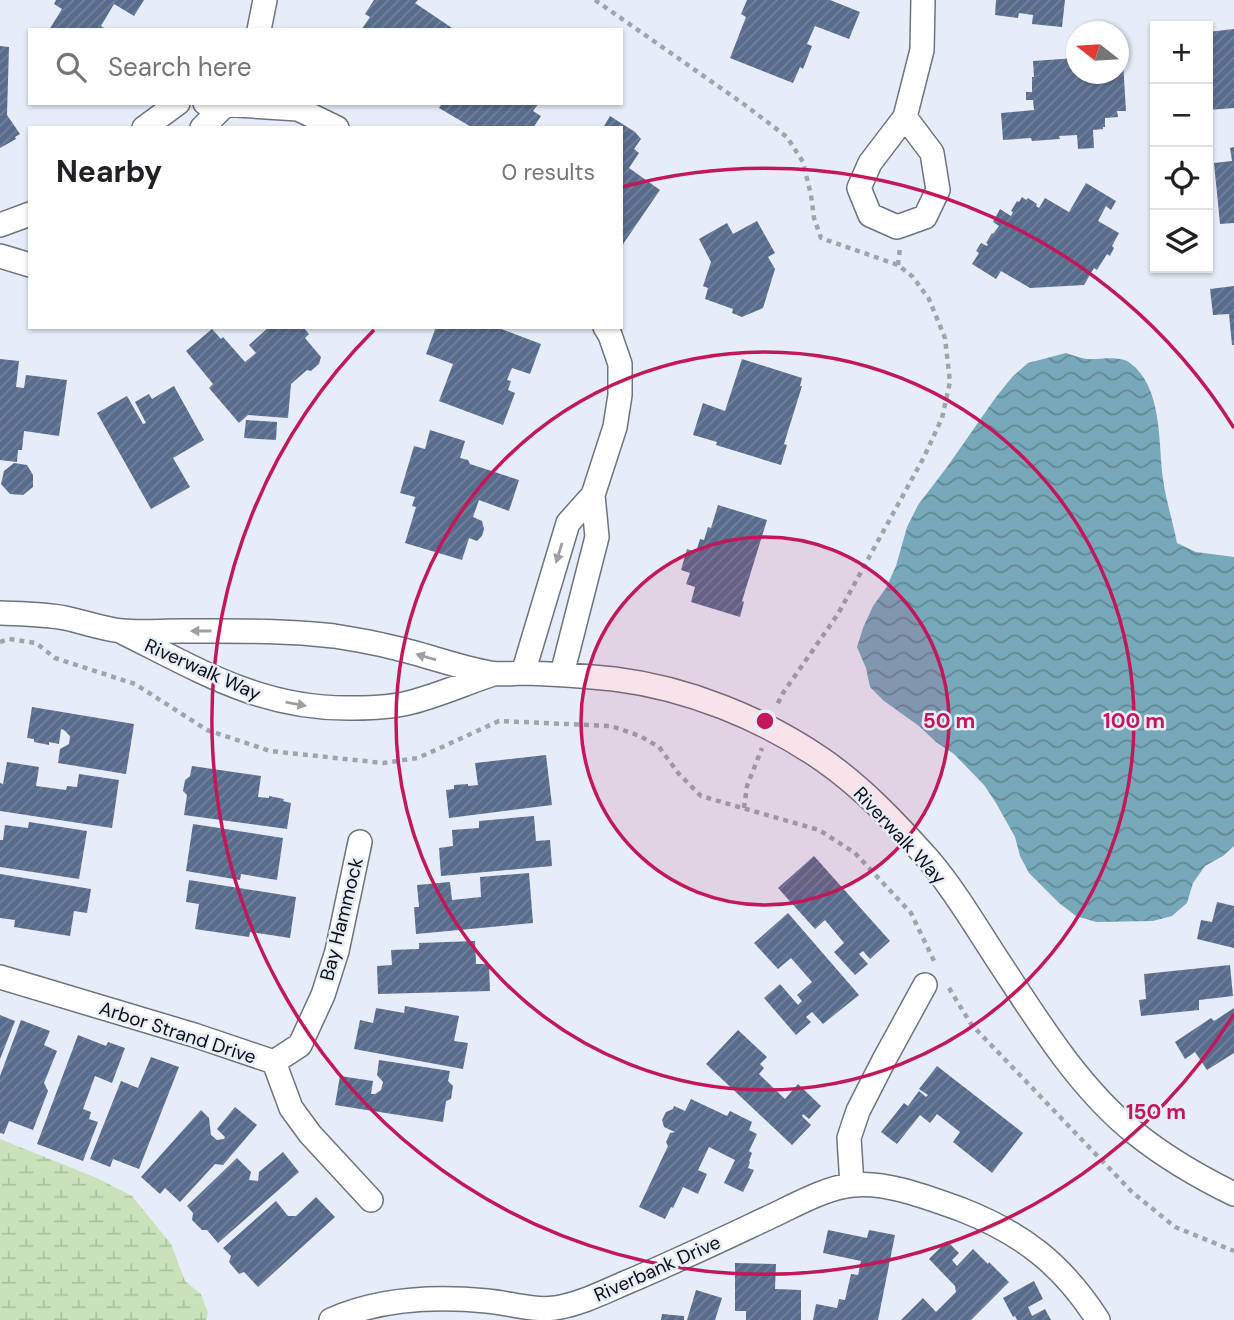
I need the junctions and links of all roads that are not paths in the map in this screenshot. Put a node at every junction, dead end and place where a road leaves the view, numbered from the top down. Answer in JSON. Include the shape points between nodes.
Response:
{"nodes":[{"id":1,"x":265,"y":0,"type":"edge"},
{"id":2,"x":923,"y":0,"type":"edge"},
{"id":3,"x":259,"y":28,"type":"edge"},
{"id":4,"x":175,"y":105,"type":"edge"},
{"id":5,"x":226,"y":105,"type":"edge"},
{"id":6,"x":241,"y":105,"type":"edge"},
{"id":7,"x":905,"y":117,"type":"dead end"},
{"id":8,"x":147,"y":126,"type":"edge"},
{"id":9,"x":204,"y":126,"type":"edge"},
{"id":10,"x":333,"y":126,"type":"edge"},
{"id":11,"x":28,"y":215,"type":"edge"},
{"id":12,"x":0,"y":225,"type":"edge"},
{"id":13,"x":0,"y":256,"type":"edge"},
{"id":14,"x":28,"y":264,"type":"edge"},
{"id":15,"x":606,"y":329,"type":"edge"},
{"id":16,"x":593,"y":495,"type":"junction"},
{"id":17,"x":0,"y":613,"type":"edge"},
{"id":18,"x":120,"y":631,"type":"junction"},
{"id":19,"x":523,"y":673,"type":"junction"},
{"id":20,"x":492,"y":674,"type":"junction"},
{"id":21,"x":562,"y":674,"type":"junction"},
{"id":22,"x":360,"y":842,"type":"dead end"},
{"id":23,"x":0,"y":976,"type":"edge"},
{"id":24,"x":931,"y":976,"type":"road end"},
{"id":25,"x":274,"y":1062,"type":"junction"},
{"id":26,"x":852,"y":1185,"type":"junction"},
{"id":27,"x":1234,"y":1194,"type":"edge"},
{"id":28,"x":370,"y":1200,"type":"dead end"},
{"id":29,"x":331,"y":1320,"type":"edge"},
{"id":30,"x":1098,"y":1320,"type":"edge"}],
"edges":[{"from":1,"to":3,"type":"street"},
{"from":2,"to":7,"type":"street","via":[[922,50]]},
{"from":4,"to":8,"type":"street"},
{"from":5,"to":9,"type":"street"},
{"from":6,"to":10,"type":"street","via":[[298,109]]},
{"from":11,"to":12,"type":"street"},
{"from":13,"to":14,"type":"street"},
{"from":15,"to":16,"type":"street","via":[[620,364],[620,395],[615,427]]},
{"from":16,"to":19,"type":"street","one_way":true,"via":[[568,523]]},
{"from":16,"to":21,"type":"street","via":[[597,537]]},
{"from":17,"to":18,"type":"street","name":"Riverwalk Way","via":[[66,618]]},
{"from":20,"to":18,"type":"street","name":"Riverwalk Way","one_way":true,"via":[[334,636]]},
{"from":18,"to":20,"type":"street","name":"Riverwalk Way","one_way":true,"via":[[227,684],[298,705],[335,709],[412,702]]},
{"from":19,"to":20,"type":"street","name":"Riverwalk Way"},
{"from":19,"to":21,"type":"street","name":"Riverwalk Way"},
{"from":21,"to":27,"type":"street","name":"Riverwalk Way","via":[[615,679],[691,697],[761,724],[832,767],[931,863],[1043,1029],[1115,1115],[1178,1163]]},
{"from":22,"to":25,"type":"street","name":"Bay Hammock","via":[[323,995],[300,1045]]},
{"from":23,"to":25,"type":"street","name":"Arbor Strand Drive"},
{"from":24,"to":26,"type":"street","via":[[858,1111],[849,1138]]},
{"from":25,"to":28,"type":"street","name":"Arbor Strand Drive","via":[[291,1108]]},
{"from":26,"to":29,"type":"street","name":"Riverbank Drive","via":[[817,1195],[585,1300],[554,1308],[522,1308],[489,1301],[408,1300]]},
{"from":26,"to":30,"type":"street","name":"Riverbank Drive","via":[[883,1185],[1012,1232],[1058,1270]]}]}
